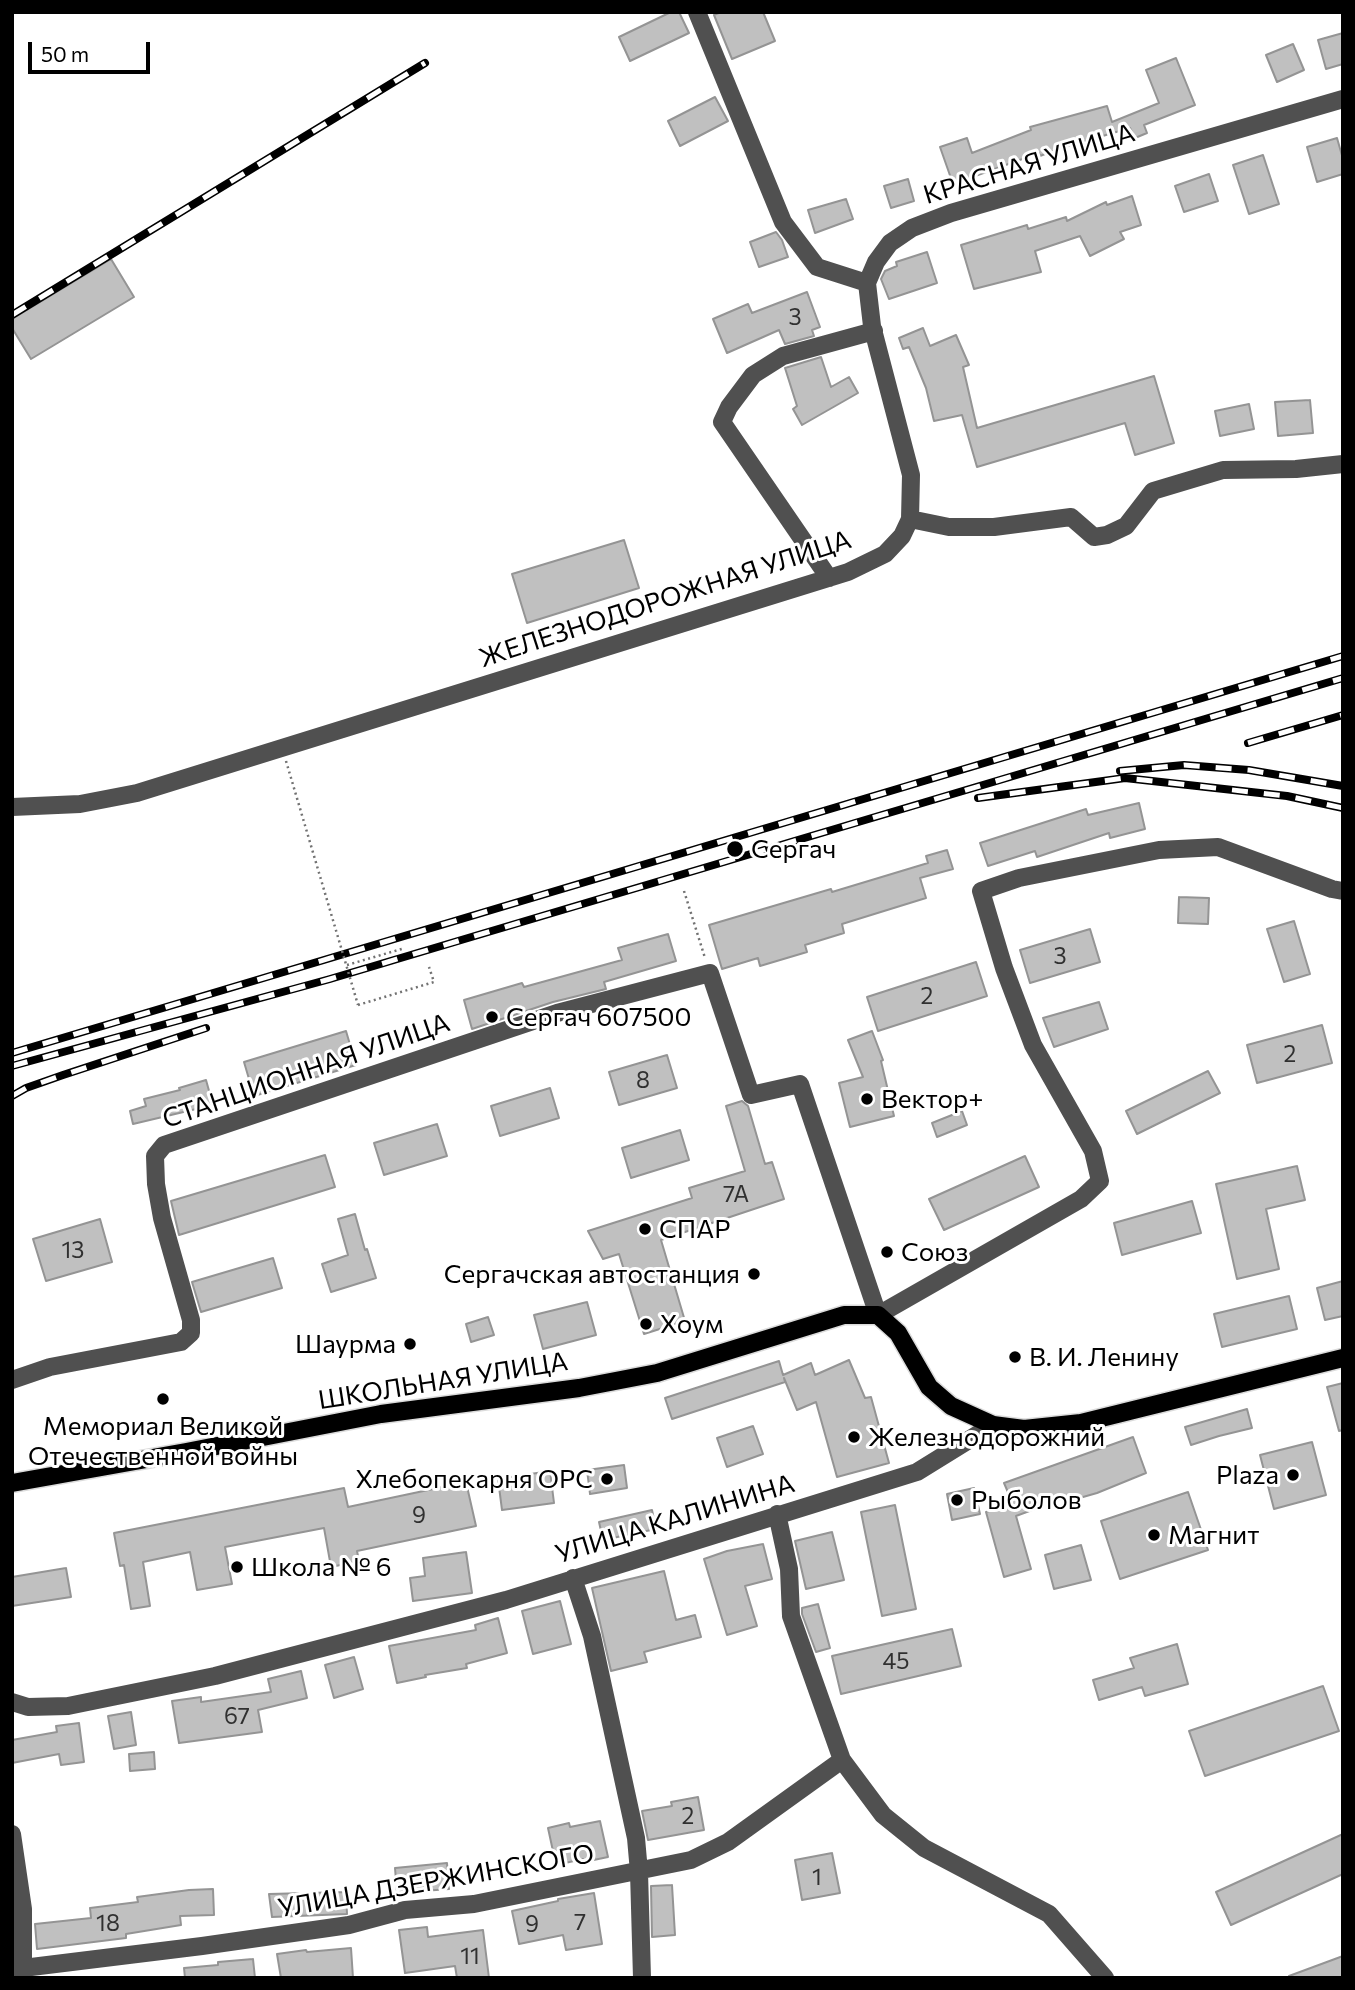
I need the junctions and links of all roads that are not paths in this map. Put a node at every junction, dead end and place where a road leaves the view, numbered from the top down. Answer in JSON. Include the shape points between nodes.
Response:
{"nodes":[{"id":1,"x":697,"y":12,"type":"edge"},
{"id":2,"x":1343,"y":99,"type":"edge"},
{"id":3,"x":867,"y":283,"type":"junction"},
{"id":4,"x":874,"y":331,"type":"junction"},
{"id":5,"x":1343,"y":464,"type":"edge"},
{"id":6,"x":910,"y":519,"type":"junction"},
{"id":7,"x":829,"y":578,"type":"junction"},
{"id":8,"x":12,"y":807,"type":"edge"},
{"id":9,"x":1343,"y":891,"type":"edge"},
{"id":10,"x":877,"y":1315,"type":"junction"},
{"id":11,"x":1343,"y":1358,"type":"edge"},
{"id":12,"x":12,"y":1380,"type":"edge"},
{"id":13,"x":993,"y":1425,"type":"junction"},
{"id":14,"x":12,"y":1483,"type":"edge"},
{"id":15,"x":778,"y":1514,"type":"junction"},
{"id":16,"x":573,"y":1578,"type":"junction"},
{"id":17,"x":20,"y":1704,"type":"edge"},
{"id":18,"x":12,"y":1716,"type":"edge"},
{"id":19,"x":842,"y":1760,"type":"junction"},
{"id":20,"x":12,"y":1835,"type":"edge"},
{"id":21,"x":639,"y":1872,"type":"junction"},
{"id":22,"x":18,"y":1973,"type":"edge"},
{"id":23,"x":642,"y":1978,"type":"edge"},
{"id":24,"x":1105,"y":1978,"type":"edge"}],
"edges":[{"from":1,"to":3,"type":"street","via":[[783,222],[817,267]]},
{"from":2,"to":3,"type":"street","name":"КРАСНАЯ УЛИЦА","via":[[941,216],[890,243]]},
{"from":3,"to":4,"type":"street"},
{"from":4,"to":6,"type":"street","via":[[911,475]]},
{"from":4,"to":7,"type":"street","via":[[783,356],[753,376],[722,422]]},
{"from":5,"to":6,"type":"street","via":[[1223,470],[1153,491],[1126,526],[1094,537],[1071,517],[994,527],[949,527]]},
{"from":6,"to":7,"type":"street","name":"ЖЕЛЕЗНОДОРОЖНАЯ УЛИЦА","via":[[885,554]]},
{"from":7,"to":8,"type":"street","name":"ЖЕЛЕЗНОДОРОЖНАЯ УЛИЦА","via":[[137,793],[80,804]]},
{"from":9,"to":10,"type":"street","via":[[1218,847],[1159,850],[1019,878],[981,891],[1033,1045],[1093,1151],[1100,1181],[1081,1199]]},
{"from":10,"to":12,"type":"street","name":"СТАНЦИОННАЯ УЛИЦА","via":[[800,1084],[751,1095],[710,973],[557,1013],[164,1144],[155,1156],[156,1184],[191,1333],[181,1342],[50,1367]]},
{"from":10,"to":13,"type":"main road","via":[[898,1333],[929,1387],[951,1406]]},
{"from":10,"to":14,"type":"main road","name":"ШКОЛЬНАЯ УЛИЦА","via":[[844,1315],[657,1373],[381,1414]]},
{"from":11,"to":13,"type":"main road","via":[[1081,1423],[1024,1429]]},
{"from":13,"to":15,"type":"street","name":"УЛИЦА КАЛИНИНА","via":[[917,1472]]},
{"from":15,"to":16,"type":"street","name":"УЛИЦА КАЛИНИНА"},
{"from":15,"to":19,"type":"street","via":[[789,1569],[791,1616]]},
{"from":16,"to":17,"type":"street","name":"УЛИЦА КАЛИНИНА","via":[[506,1600],[215,1676],[68,1706]]},
{"from":16,"to":21,"type":"street","via":[[592,1636],[636,1838]]},
{"from":17,"to":18,"type":"street"},
{"from":19,"to":21,"type":"street","name":"УЛИЦА ДЗЕРЖИНСКОГО","via":[[728,1842],[691,1860]]},
{"from":19,"to":24,"type":"street","via":[[883,1815],[924,1848],[1049,1914]]},
{"from":20,"to":22,"type":"street","via":[[23,1909]]},
{"from":21,"to":22,"type":"street","name":"УЛИЦА ДЗЕРЖИНСКОГО","via":[[474,1903],[405,1910],[349,1925]]},
{"from":21,"to":23,"type":"street"}]}
